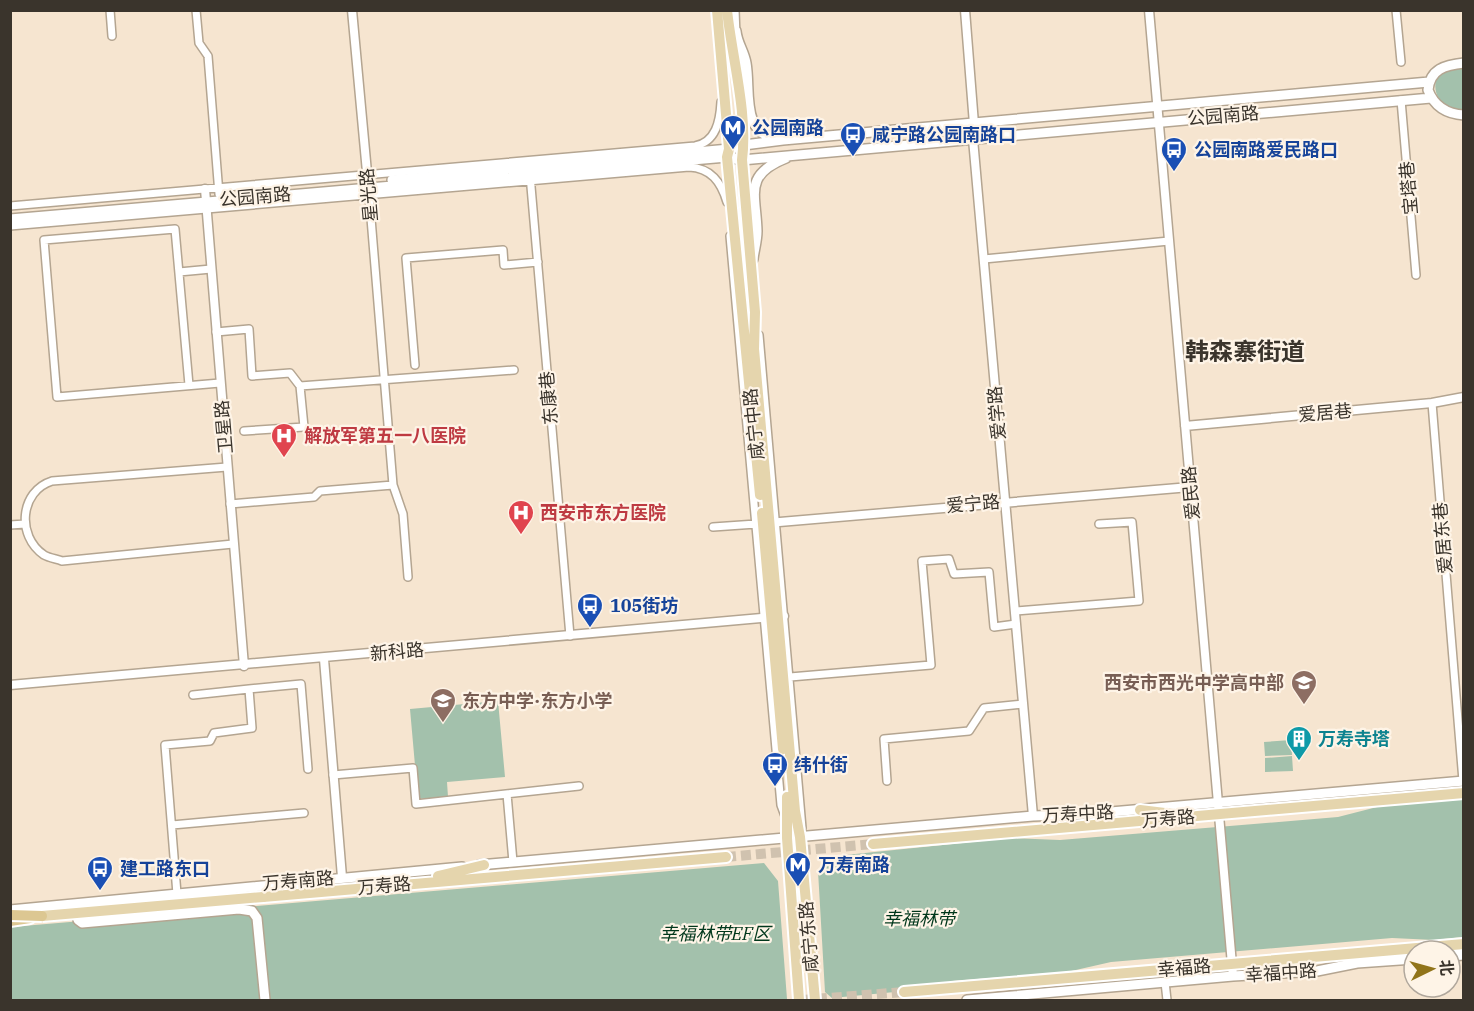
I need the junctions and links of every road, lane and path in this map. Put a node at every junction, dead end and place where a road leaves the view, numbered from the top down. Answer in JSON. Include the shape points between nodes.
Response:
{"nodes":[{"id":1,"x":110,"y":10,"type":"edge"},
{"id":2,"x":196,"y":10,"type":"edge"},
{"id":3,"x":352,"y":10,"type":"edge"},
{"id":4,"x":715,"y":10,"type":"edge"},
{"id":5,"x":727,"y":10,"type":"edge"},
{"id":6,"x":735,"y":10,"type":"edge"},
{"id":7,"x":965,"y":10,"type":"edge"},
{"id":8,"x":1149,"y":10,"type":"edge"},
{"id":9,"x":1396,"y":10,"type":"edge"},
{"id":10,"x":736,"y":31,"type":"junction"},
{"id":11,"x":112,"y":36,"type":"dead end"},
{"id":12,"x":735,"y":56,"type":"junction"},
{"id":13,"x":1401,"y":62,"type":"dead end"},
{"id":14,"x":1464,"y":63,"type":"edge"},
{"id":15,"x":1429,"y":82,"type":"junction"},
{"id":16,"x":723,"y":85,"type":"junction"},
{"id":17,"x":1431,"y":98,"type":"junction"},
{"id":18,"x":1401,"y":100,"type":"junction"},
{"id":19,"x":1158,"y":108,"type":"junction"},
{"id":20,"x":1464,"y":115,"type":"edge"},
{"id":21,"x":1159,"y":121,"type":"junction"},
{"id":22,"x":974,"y":124,"type":"junction"},
{"id":23,"x":973,"y":139,"type":"junction"},
{"id":24,"x":783,"y":140,"type":"junction"},
{"id":25,"x":744,"y":145,"type":"junction"},
{"id":26,"x":728,"y":153,"type":"junction"},
{"id":27,"x":796,"y":155,"type":"junction"},
{"id":28,"x":742,"y":160,"type":"junction"},
{"id":29,"x":530,"y":170,"type":"junction"},
{"id":30,"x":368,"y":185,"type":"junction"},
{"id":31,"x":730,"y":189,"type":"junction"},
{"id":32,"x":219,"y":191,"type":"junction"},
{"id":33,"x":205,"y":199,"type":"junction"},
{"id":34,"x":727,"y":202,"type":"junction"},
{"id":35,"x":10,"y":206,"type":"edge"},
{"id":36,"x":10,"y":213,"type":"edge"},
{"id":37,"x":10,"y":219,"type":"edge"},
{"id":38,"x":10,"y":226,"type":"edge"},
{"id":39,"x":1169,"y":241,"type":"junction"},
{"id":40,"x":984,"y":259,"type":"junction"},
{"id":41,"x":538,"y":262,"type":"junction"},
{"id":42,"x":752,"y":268,"type":"junction"},
{"id":43,"x":211,"y":269,"type":"junction"},
{"id":44,"x":179,"y":272,"type":"junction"},
{"id":45,"x":1416,"y":275,"type":"dead end"},
{"id":46,"x":216,"y":332,"type":"junction"},
{"id":47,"x":415,"y":365,"type":"dead end"},
{"id":48,"x":514,"y":370,"type":"dead end"},
{"id":49,"x":383,"y":380,"type":"junction"},
{"id":50,"x":220,"y":382,"type":"junction"},
{"id":51,"x":189,"y":385,"type":"junction"},
{"id":52,"x":300,"y":386,"type":"junction"},
{"id":53,"x":1464,"y":397,"type":"edge"},
{"id":54,"x":1431,"y":403,"type":"junction"},
{"id":55,"x":1185,"y":426,"type":"junction"},
{"id":56,"x":244,"y":431,"type":"dead end"},
{"id":57,"x":227,"y":467,"type":"junction"},
{"id":58,"x":393,"y":484,"type":"junction"},
{"id":59,"x":1190,"y":487,"type":"junction"},
{"id":60,"x":1005,"y":501,"type":"junction"},
{"id":61,"x":230,"y":504,"type":"junction"},
{"id":62,"x":766,"y":523,"type":"junction"},
{"id":63,"x":25,"y":524,"type":"junction"},
{"id":64,"x":1099,"y":524,"type":"dead end"},
{"id":65,"x":10,"y":525,"type":"edge"},
{"id":66,"x":713,"y":527,"type":"dead end"},
{"id":67,"x":233,"y":544,"type":"junction"},
{"id":68,"x":408,"y":577,"type":"dead end"},
{"id":69,"x":1015,"y":611,"type":"junction"},
{"id":70,"x":774,"y":617,"type":"junction"},
{"id":71,"x":1016,"y":624,"type":"junction"},
{"id":72,"x":570,"y":636,"type":"junction"},
{"id":73,"x":324,"y":658,"type":"junction"},
{"id":74,"x":244,"y":666,"type":"junction"},
{"id":75,"x":790,"y":677,"type":"junction"},
{"id":76,"x":10,"y":685,"type":"edge"},
{"id":77,"x":249,"y":689,"type":"junction"},
{"id":78,"x":193,"y":695,"type":"dead end"},
{"id":79,"x":1023,"y":704,"type":"junction"},
{"id":80,"x":308,"y":769,"type":"dead end"},
{"id":81,"x":333,"y":776,"type":"junction"},
{"id":82,"x":887,"y":781,"type":"dead end"},
{"id":83,"x":1463,"y":781,"type":"edge"},
{"id":84,"x":579,"y":786,"type":"dead end"},
{"id":85,"x":1464,"y":793,"type":"edge"},
{"id":86,"x":507,"y":794,"type":"junction"},
{"id":87,"x":1218,"y":803,"type":"junction"},
{"id":88,"x":1140,"y":810,"type":"junction"},
{"id":89,"x":304,"y":813,"type":"dead end"},
{"id":90,"x":1219,"y":815,"type":"junction"},
{"id":91,"x":1033,"y":816,"type":"junction"},
{"id":92,"x":1197,"y":817,"type":"junction"},
{"id":93,"x":172,"y":825,"type":"junction"},
{"id":94,"x":800,"y":837,"type":"junction"},
{"id":95,"x":787,"y":838,"type":"junction"},
{"id":96,"x":873,"y":844,"type":"tunnel mouth"},
{"id":97,"x":726,"y":857,"type":"tunnel mouth"},
{"id":98,"x":513,"y":862,"type":"junction"},
{"id":99,"x":484,"y":865,"type":"junction"},
{"id":100,"x":342,"y":877,"type":"junction"},
{"id":101,"x":406,"y":884,"type":"junction"},
{"id":102,"x":177,"y":894,"type":"junction"},
{"id":103,"x":77,"y":904,"type":"junction"},
{"id":104,"x":10,"y":910,"type":"edge"},
{"id":105,"x":10,"y":915,"type":"edge"},
{"id":106,"x":42,"y":916,"type":"junction"},
{"id":107,"x":10,"y":921,"type":"edge"},
{"id":108,"x":1464,"y":944,"type":"edge"},
{"id":109,"x":1402,"y":960,"type":"edge"},
{"id":110,"x":1232,"y":964,"type":"junction"},
{"id":111,"x":1233,"y":976,"type":"junction"},
{"id":112,"x":1165,"y":982,"type":"junction"},
{"id":113,"x":904,"y":992,"type":"tunnel mouth"},
{"id":114,"x":265,"y":1000,"type":"edge"},
{"id":115,"x":800,"y":1000,"type":"edge"},
{"id":116,"x":815,"y":1000,"type":"edge"},
{"id":117,"x":967,"y":1000,"type":"edge"},
{"id":118,"x":1167,"y":1000,"type":"edge"}],
"edges":[{"from":1,"to":11,"type":"street"},
{"from":2,"to":32,"type":"street","via":[[199,43],[208,56]]},
{"from":3,"to":30,"type":"street","name":"星光路"},
{"from":4,"to":16,"type":"main road","name":"咸宁中路"},
{"from":5,"to":12,"type":"main road","name":"咸宁中路"},
{"from":6,"to":10,"type":"street"},
{"from":7,"to":22,"type":"street","name":"爱学路"},
{"from":8,"to":19,"type":"street","name":"爱民路"},
{"from":9,"to":13,"type":"street"},
{"from":10,"to":12,"type":"street"},
{"from":10,"to":24,"type":"main road","via":[[746,60],[752,121],[768,137]]},
{"from":12,"to":25,"type":"main road","name":"咸宁中路"},
{"from":14,"to":15,"type":"main road","via":[[1439,68]]},
{"from":15,"to":17,"type":"main road"},
{"from":15,"to":19,"type":"main road","name":"公园南路"},
{"from":16,"to":26,"type":"main road","name":"咸宁中路"},
{"from":16,"to":29,"type":"street","via":[[717,127],[700,145]]},
{"from":17,"to":18,"type":"main road","name":"公园南路"},
{"from":17,"to":20,"type":"main road","via":[[1446,111]]},
{"from":18,"to":21,"type":"main road","name":"公园南路"},
{"from":18,"to":45,"type":"street","name":"宝塔巷"},
{"from":19,"to":21,"type":"street","name":"爱民路"},
{"from":19,"to":22,"type":"main road","name":"公园南路"},
{"from":21,"to":23,"type":"main road","name":"公园南路"},
{"from":21,"to":39,"type":"street","name":"爱民路"},
{"from":22,"to":23,"type":"street","name":"爱学路"},
{"from":22,"to":24,"type":"main road","name":"公园南路"},
{"from":23,"to":27,"type":"main road","name":"公园南路"},
{"from":23,"to":40,"type":"street","name":"爱学路"},
{"from":24,"to":25,"type":"main road","name":"公园南路"},
{"from":25,"to":26,"type":"main road","name":"公园南路"},
{"from":25,"to":28,"type":"main road","name":"咸宁中路"},
{"from":26,"to":28,"type":"main road","name":"公园南路"},
{"from":26,"to":29,"type":"main road","name":"公园南路"},
{"from":26,"to":31,"type":"main road","name":"咸宁中路"},
{"from":27,"to":28,"type":"main road","name":"公园南路"},
{"from":27,"to":42,"type":"main road","via":[[768,168],[755,182],[757,237]]},
{"from":28,"to":42,"type":"main road","name":"咸宁中路"},
{"from":29,"to":30,"type":"main road","name":"公园南路"},
{"from":29,"to":30,"type":"street"},
{"from":29,"to":34,"type":"street","via":[[703,168],[722,188]]},
{"from":29,"to":41,"type":"street","name":"东康巷"},
{"from":30,"to":32,"type":"main road","name":"公园南路"},
{"from":30,"to":33,"type":"main road","name":"公园南路"},
{"from":30,"to":49,"type":"street","name":"星光路"},
{"from":31,"to":34,"type":"street"},
{"from":31,"to":62,"type":"main road","name":"咸宁中路"},
{"from":32,"to":33,"type":"main road","name":"公园南路"},
{"from":33,"to":35,"type":"street"},
{"from":33,"to":36,"type":"main road","name":"公园南路"},
{"from":33,"to":37,"type":"main road","name":"公园南路"},
{"from":33,"to":38,"type":"street"},
{"from":33,"to":43,"type":"street","name":"卫星路"},
{"from":34,"to":62,"type":"street"},
{"from":39,"to":40,"type":"street"},
{"from":39,"to":55,"type":"street","name":"爱民路"},
{"from":40,"to":60,"type":"street","name":"爱学路"},
{"from":41,"to":47,"type":"street","via":[[504,265],[503,250],[406,258]]},
{"from":41,"to":72,"type":"street","name":"东康巷"},
{"from":42,"to":62,"type":"main road","name":"咸宁中路"},
{"from":43,"to":44,"type":"street"},
{"from":43,"to":46,"type":"street","name":"卫星路"},
{"from":44,"to":51,"type":"street"},
{"from":44,"to":51,"type":"street","via":[[176,229],[44,240],[57,397]]},
{"from":46,"to":50,"type":"street","name":"卫星路"},
{"from":46,"to":52,"type":"street","via":[[249,329],[252,376],[290,373]]},
{"from":48,"to":49,"type":"street"},
{"from":49,"to":52,"type":"street"},
{"from":49,"to":58,"type":"street","name":"星光路"},
{"from":50,"to":51,"type":"street"},
{"from":50,"to":57,"type":"street","name":"卫星路"},
{"from":52,"to":56,"type":"street","via":[[304,427]]},
{"from":53,"to":54,"type":"street","name":"爱居巷"},
{"from":54,"to":55,"type":"street","name":"爱居巷"},
{"from":54,"to":83,"type":"street","name":"爱居东巷"},
{"from":55,"to":59,"type":"street","name":"爱民路"},
{"from":57,"to":61,"type":"street","name":"卫星路"},
{"from":57,"to":63,"type":"street","via":[[52,481],[43,484],[31,498]]},
{"from":58,"to":61,"type":"street","via":[[320,491],[314,497]]},
{"from":58,"to":68,"type":"street","name":"星光路","via":[[403,514]]},
{"from":59,"to":60,"type":"street","name":"爱宁路"},
{"from":59,"to":87,"type":"street","name":"爱民路"},
{"from":60,"to":62,"type":"street","name":"爱宁路"},
{"from":60,"to":69,"type":"street","name":"爱学路"},
{"from":61,"to":67,"type":"street","name":"卫星路"},
{"from":62,"to":66,"type":"street"},
{"from":62,"to":70,"type":"main road","name":"咸宁中路"},
{"from":63,"to":65,"type":"street"},
{"from":63,"to":67,"type":"street","via":[[33,544],[44,555],[62,561]]},
{"from":64,"to":69,"type":"street","via":[[1132,522],[1139,602]]},
{"from":67,"to":74,"type":"street","name":"卫星路"},
{"from":69,"to":71,"type":"street","name":"爱学路"},
{"from":70,"to":72,"type":"street","name":"新科路"},
{"from":70,"to":75,"type":"street"},
{"from":70,"to":94,"type":"main road","name":"咸宁中路"},
{"from":70,"to":95,"type":"main road","name":"咸宁中路","via":[[788,803]]},
{"from":71,"to":75,"type":"street","via":[[994,627],[989,572],[954,574],[949,559],[922,561],[931,665]]},
{"from":71,"to":79,"type":"street","name":"爱学路"},
{"from":72,"to":73,"type":"street","name":"新科路"},
{"from":73,"to":74,"type":"street","name":"新科路"},
{"from":73,"to":81,"type":"street"},
{"from":74,"to":76,"type":"street","name":"新科路"},
{"from":75,"to":94,"type":"street"},
{"from":77,"to":78,"type":"street"},
{"from":77,"to":80,"type":"street","via":[[301,684]]},
{"from":77,"to":93,"type":"street","via":[[252,728],[214,733],[210,741],[165,745]]},
{"from":79,"to":82,"type":"street","via":[[984,708],[969,731],[884,738]]},
{"from":79,"to":91,"type":"street","name":"爱学路"},
{"from":81,"to":86,"type":"street","via":[[413,768],[416,804]]},
{"from":81,"to":100,"type":"street"},
{"from":83,"to":87,"type":"main road","name":"万寿中路"},
{"from":84,"to":86,"type":"street"},
{"from":85,"to":90,"type":"main road","name":"万寿路"},
{"from":86,"to":98,"type":"street"},
{"from":87,"to":88,"type":"main road","name":"万寿中路"},
{"from":87,"to":90,"type":"street","name":"爱民路"},
{"from":88,"to":91,"type":"main road","name":"万寿中路"},
{"from":88,"to":92,"type":"main road"},
{"from":89,"to":93,"type":"street"},
{"from":90,"to":92,"type":"main road","name":"万寿路"},
{"from":90,"to":110,"type":"street","name":"爱民路"},
{"from":91,"to":94,"type":"main road","name":"万寿中路"},
{"from":92,"to":96,"type":"main road","name":"万寿路"},
{"from":93,"to":102,"type":"street"},
{"from":94,"to":95,"type":"main road","name":"万寿南路"},
{"from":94,"to":116,"type":"main road","name":"咸宁东路"},
{"from":95,"to":98,"type":"main road","name":"万寿南路"},
{"from":95,"to":115,"type":"main road","name":"咸宁东路"},
{"from":97,"to":101,"type":"main road","name":"万寿路"},
{"from":98,"to":99,"type":"main road","name":"万寿南路"},
{"from":99,"to":100,"type":"main road","name":"万寿南路"},
{"from":99,"to":101,"type":"main road"},
{"from":100,"to":102,"type":"main road","name":"万寿南路"},
{"from":101,"to":106,"type":"main road","name":"万寿路","bridge":true},
{"from":102,"to":103,"type":"main road","name":"万寿南路"},
{"from":103,"to":104,"type":"main road","name":"万寿南路"},
{"from":103,"to":114,"type":"main road","via":[[78,920],[82,923],[252,911],[257,918]]},
{"from":105,"to":106,"type":"highway","bridge":true},
{"from":106,"to":107,"type":"highway","bridge":true},
{"from":108,"to":110,"type":"main road","name":"幸福路"},
{"from":109,"to":111,"type":"main road","name":"幸福中路","via":[[1317,971]]},
{"from":110,"to":111,"type":"street","name":"爱民路"},
{"from":110,"to":113,"type":"main road","name":"幸福路"},
{"from":111,"to":112,"type":"main road","name":"幸福中路"},
{"from":112,"to":117,"type":"main road","name":"幸福中路"},
{"from":112,"to":118,"type":"street"}]}
